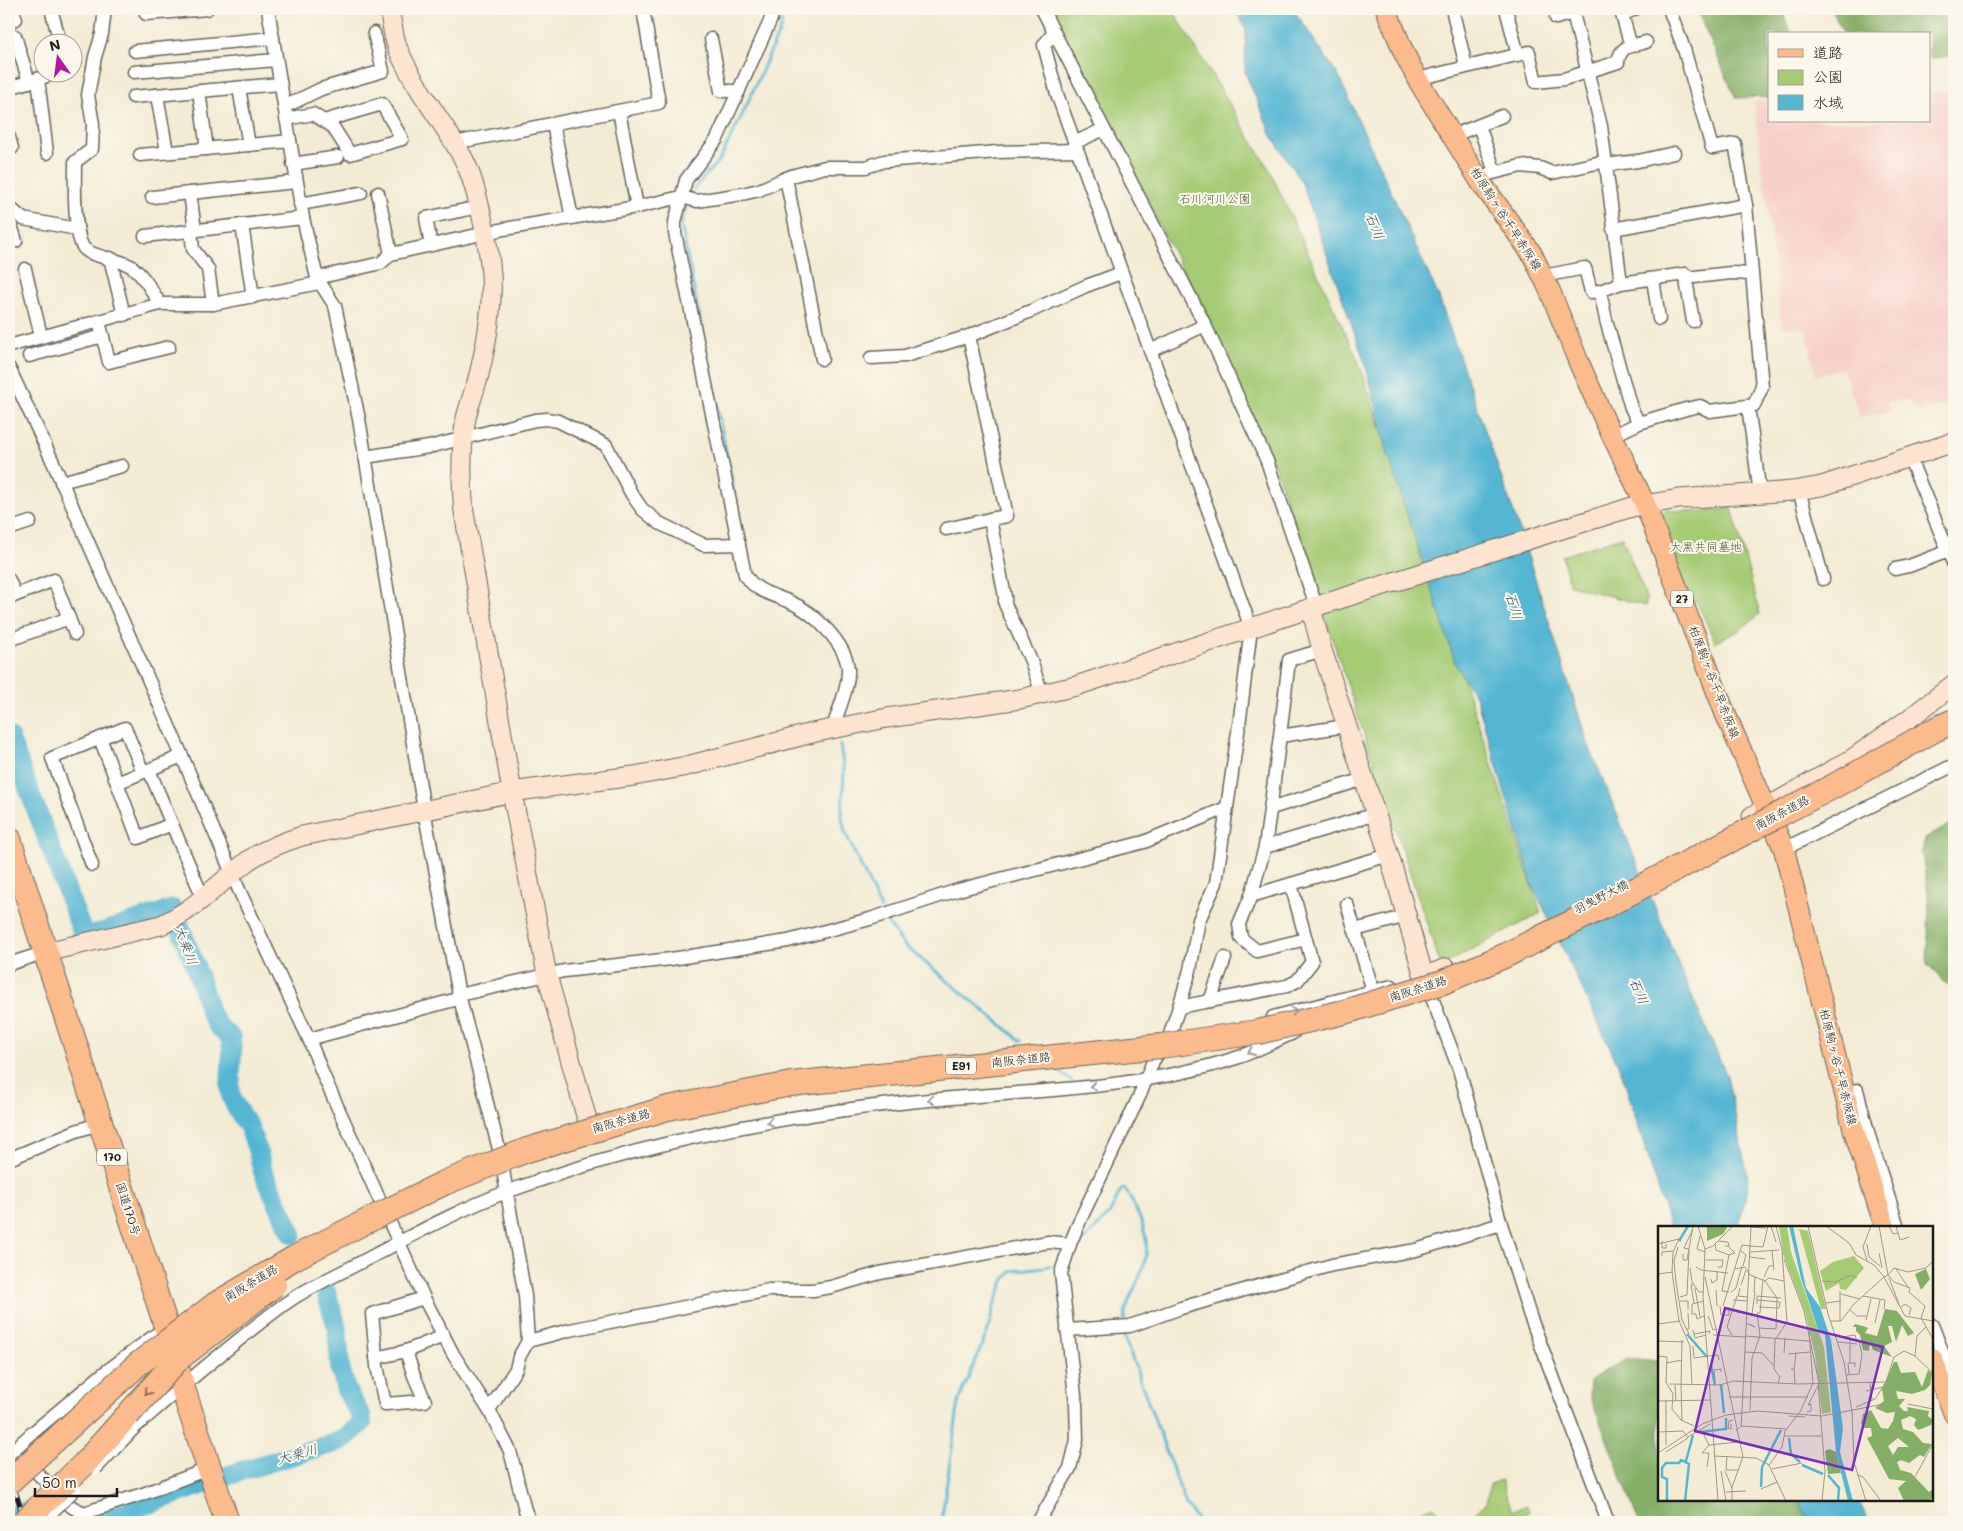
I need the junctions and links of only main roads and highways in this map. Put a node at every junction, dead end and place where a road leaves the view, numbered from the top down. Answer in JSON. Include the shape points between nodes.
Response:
{"nodes":[{"id":1,"x":1386,"y":9,"type":"edge"},
{"id":2,"x":1954,"y":721,"type":"edge"},
{"id":3,"x":1954,"y":732,"type":"edge"},
{"id":4,"x":9,"y":839,"type":"edge"},
{"id":5,"x":1885,"y":1226,"type":"edge"},
{"id":6,"x":321,"y":1252,"type":"junction"},
{"id":7,"x":1933,"y":1361,"type":"edge"},
{"id":8,"x":137,"y":1365,"type":"junction"},
{"id":9,"x":1954,"y":1414,"type":"edge"},
{"id":10,"x":10,"y":1457,"type":"edge"},
{"id":11,"x":9,"y":1482,"type":"edge"},
{"id":12,"x":9,"y":1491,"type":"edge"},
{"id":13,"x":24,"y":1522,"type":"edge"},
{"id":14,"x":228,"y":1522,"type":"edge"}],
"edges":[{"from":1,"to":5,"type":"main road","name":"柏原駒ヶ谷千早赤阪線","number":"27","via":[[1417,79],[1452,136],[1486,174],[1543,276],[1725,713],[1760,812],[1784,849],[1854,1131]]},
{"from":2,"to":8,"type":"highway","name":"南阪奈道路","number":"E91","bridge":true,"via":[[1605,906],[1443,982],[1344,1012],[1258,1032],[1161,1046],[791,1084],[668,1108],[589,1131],[527,1150],[444,1183],[296,1257],[216,1304]]},
{"from":3,"to":6,"type":"highway","name":"南阪奈道路","number":"E91","via":[[1610,912],[1510,962],[1445,988],[1347,1018],[1249,1039],[1162,1053],[890,1080],[669,1115],[528,1157],[450,1189]]},
{"from":4,"to":14,"type":"highway","name":"国道170号","number":"170"},
{"from":6,"to":12,"type":"highway","name":"南阪奈道路","number":"E91","via":[[221,1314],[136,1376]]},
{"from":6,"to":13,"type":"highway","one_way":true,"bridge":true,"via":[[178,1359],[84,1464]]},
{"from":7,"to":9,"type":"main road"},
{"from":8,"to":10,"type":"highway","bridge":true,"via":[[104,1384]]},
{"from":8,"to":11,"type":"highway","name":"南阪奈道路","number":"E91","bridge":true}]}
